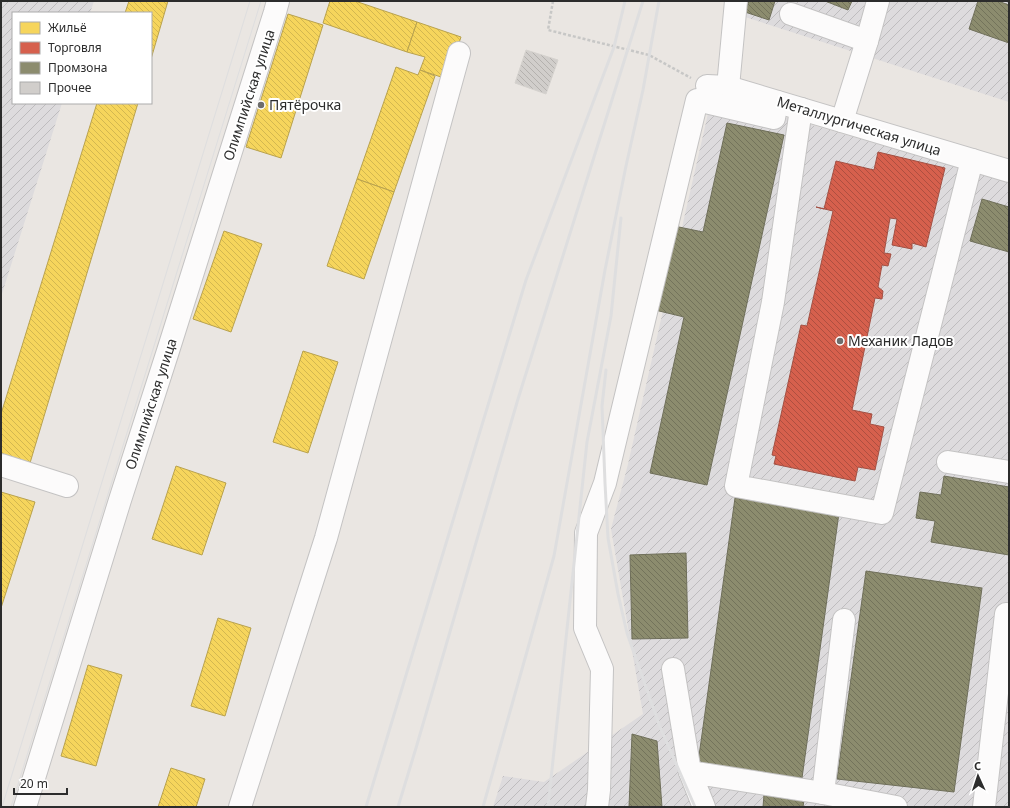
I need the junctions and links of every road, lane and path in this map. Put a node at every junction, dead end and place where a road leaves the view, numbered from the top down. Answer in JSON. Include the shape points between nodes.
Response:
{"nodes":[{"id":1,"x":278,"y":1,"type":"edge"},
{"id":2,"x":553,"y":1,"type":"edge"},
{"id":3,"x":736,"y":1,"type":"edge"},
{"id":4,"x":878,"y":1,"type":"edge"},
{"id":5,"x":791,"y":14,"type":"dead end"},
{"id":6,"x":868,"y":41,"type":"junction"},
{"id":7,"x":460,"y":53,"type":"dead end"},
{"id":8,"x":718,"y":86,"type":"junction"},
{"id":9,"x":777,"y":102,"type":"junction"},
{"id":10,"x":801,"y":108,"type":"junction"},
{"id":11,"x":842,"y":121,"type":"junction"},
{"id":12,"x":972,"y":160,"type":"junction"},
{"id":13,"x":1009,"y":170,"type":"edge"},
{"id":14,"x":948,"y":462,"type":"dead end"},
{"id":15,"x":1,"y":465,"type":"edge"},
{"id":16,"x":1009,"y":472,"type":"edge"},
{"id":17,"x":67,"y":486,"type":"dead end"},
{"id":18,"x":1006,"y":614,"type":"dead end"},
{"id":19,"x":844,"y":620,"type":"dead end"},
{"id":20,"x":673,"y":669,"type":"dead end"},
{"id":21,"x":690,"y":772,"type":"junction"},
{"id":22,"x":823,"y":793,"type":"junction"},
{"id":23,"x":25,"y":807,"type":"edge"},
{"id":24,"x":240,"y":807,"type":"edge"},
{"id":25,"x":597,"y":807,"type":"edge"},
{"id":26,"x":704,"y":807,"type":"edge"},
{"id":27,"x":896,"y":807,"type":"edge"},
{"id":28,"x":984,"y":807,"type":"edge"}],
"edges":[{"from":1,"to":23,"type":"street","name":"Олимпийская улица"},
{"from":2,"to":8,"type":"path","via":[[548,30],[649,55]]},
{"from":3,"to":8,"type":"street"},
{"from":4,"to":6,"type":"street"},
{"from":5,"to":6,"type":"street"},
{"from":6,"to":11,"type":"street"},
{"from":7,"to":24,"type":"street","via":[[326,538]]},
{"from":8,"to":9,"type":"street","name":"Металлургическая улица"},
{"from":9,"to":10,"type":"street","name":"Металлургическая улица"},
{"from":9,"to":25,"type":"street","via":[[774,118],[697,100],[605,483],[586,533],[585,628],[602,669]]},
{"from":10,"to":11,"type":"street","name":"Металлургическая улица"},
{"from":10,"to":12,"type":"street","via":[[773,302],[736,486],[882,513]]},
{"from":11,"to":12,"type":"street","name":"Металлургическая улица"},
{"from":12,"to":13,"type":"street","name":"Металлургическая улица"},
{"from":14,"to":16,"type":"street"},
{"from":15,"to":17,"type":"street"},
{"from":18,"to":28,"type":"street"},
{"from":19,"to":22,"type":"street"},
{"from":20,"to":21,"type":"street"},
{"from":21,"to":22,"type":"street"},
{"from":21,"to":26,"type":"street"},
{"from":22,"to":27,"type":"street"}]}
